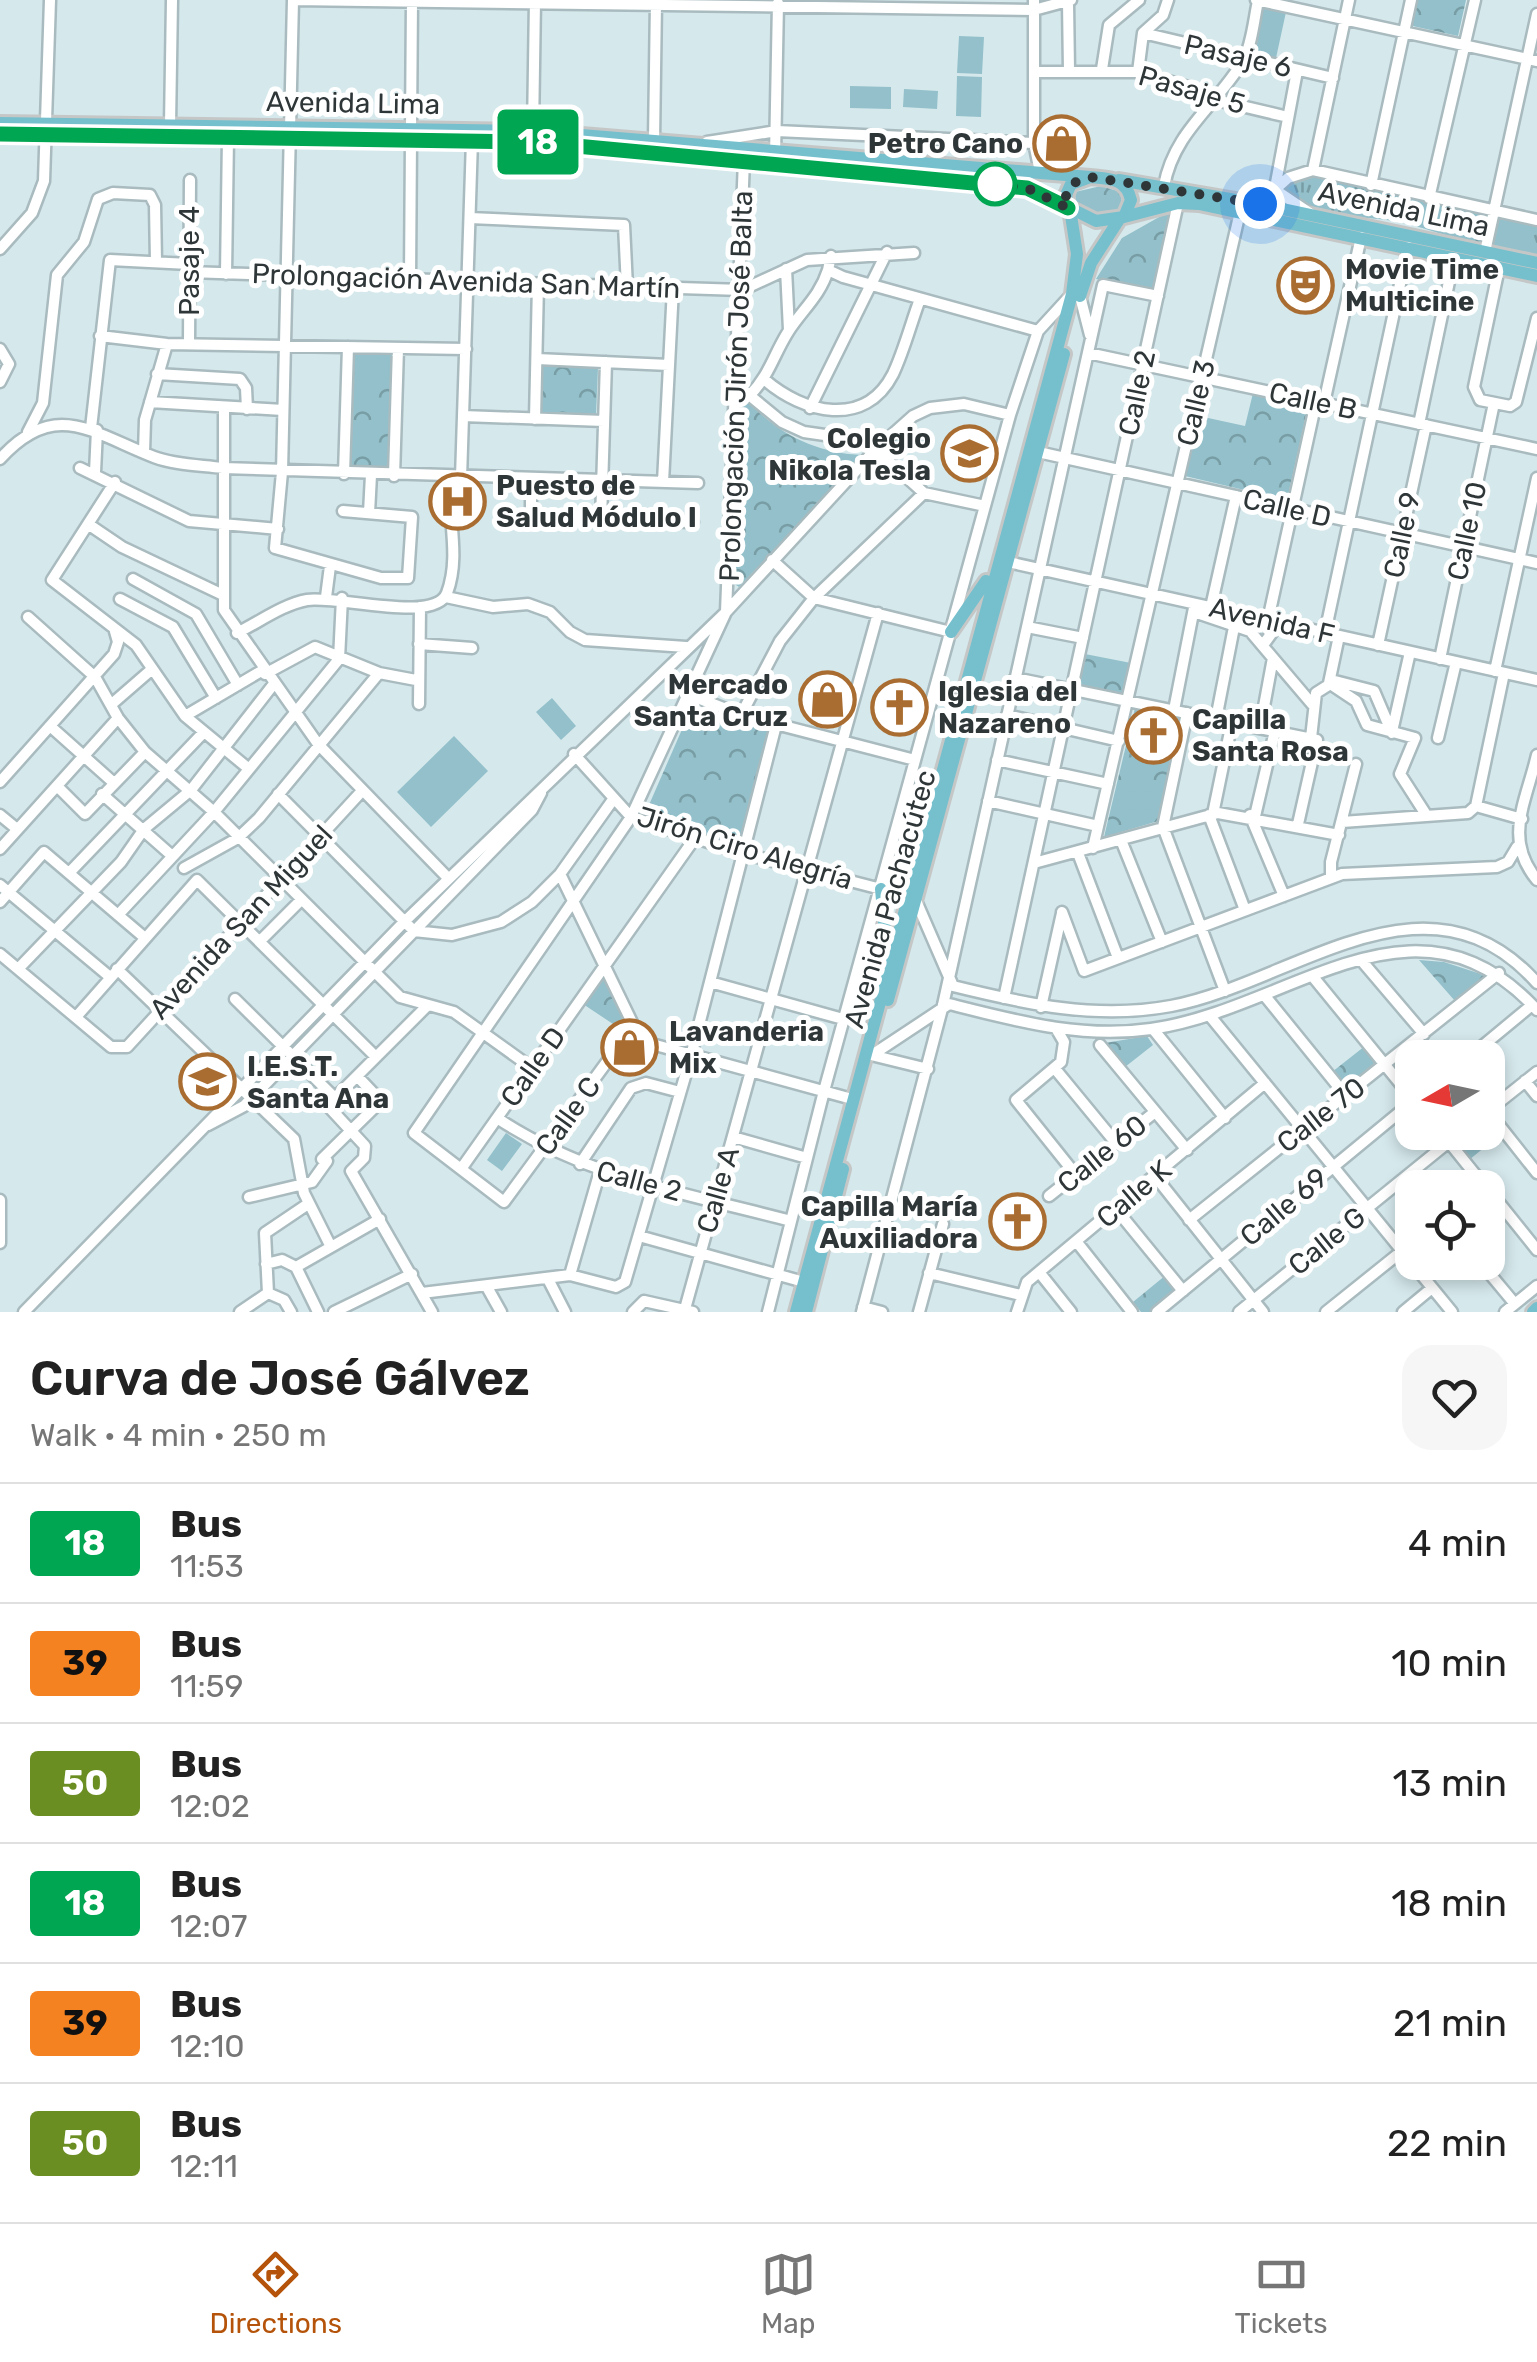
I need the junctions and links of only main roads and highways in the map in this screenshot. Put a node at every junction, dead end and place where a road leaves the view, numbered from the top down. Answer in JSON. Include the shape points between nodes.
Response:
{"nodes":[{"id":1,"x":0,"y":122,"type":"edge"},
{"id":2,"x":48,"y":129,"type":"junction"},
{"id":3,"x":291,"y":133,"type":"junction"},
{"id":4,"x":0,"y":134,"type":"edge"},
{"id":5,"x":411,"y":134,"type":"junction"},
{"id":6,"x":775,"y":156,"type":"junction"},
{"id":7,"x":1090,"y":177,"type":"junction"},
{"id":8,"x":1118,"y":180,"type":"junction"},
{"id":9,"x":1069,"y":208,"type":"junction"},
{"id":10,"x":1122,"y":218,"type":"junction"},
{"id":11,"x":1537,"y":263,"type":"edge"},
{"id":12,"x":1537,"y":276,"type":"edge"},
{"id":13,"x":1076,"y":295,"type":"junction"},
{"id":14,"x":994,"y":571,"type":"junction"},
{"id":15,"x":951,"y":632,"type":"road end"},
{"id":16,"x":881,"y":888,"type":"road end"},
{"id":17,"x":888,"y":969,"type":"junction"},
{"id":18,"x":868,"y":1054,"type":"junction"},
{"id":19,"x":796,"y":1312,"type":"edge"},
{"id":20,"x":806,"y":1312,"type":"edge"}],
"edges":[{"from":1,"to":2,"type":"main road","name":"Avenida Lima"},
{"from":2,"to":3,"type":"main road","name":"Avenida Lima","via":[[228,137]]},
{"from":2,"to":3,"type":"main road","name":"Avenida Lima","via":[[170,125]]},
{"from":2,"to":4,"type":"main road","name":"Avenida Lima"},
{"from":3,"to":5,"type":"main road","name":"Avenida Lima"},
{"from":5,"to":6,"type":"main road","name":"Avenida Lima","via":[[744,160]]},
{"from":5,"to":6,"type":"main road","name":"Avenida Lima","via":[[533,131],[706,142]]},
{"from":6,"to":7,"type":"main road","name":"Avenida Lima"},
{"from":6,"to":9,"type":"main road","name":"Avenida Lima","via":[[1027,188]]},
{"from":7,"to":8,"type":"main road"},
{"from":7,"to":9,"type":"main road","via":[[1071,184]]},
{"from":8,"to":10,"type":"main road","via":[[1130,195]]},
{"from":8,"to":11,"type":"main road","name":"Avenida Lima"},
{"from":9,"to":10,"type":"main road","via":[[1089,220]]},
{"from":9,"to":13,"type":"main road","name":"Avenida Pachacútec"},
{"from":10,"to":12,"type":"main road","name":"Avenida Lima","via":[[1178,203]]},
{"from":10,"to":13,"type":"main road","name":"Avenida Pachacútec"},
{"from":13,"to":14,"type":"main road","name":"Avenida Pachacútec"},
{"from":13,"to":18,"type":"main road","name":"Avenida Pachacútec","via":[[916,903]]},
{"from":14,"to":15,"type":"main road"},
{"from":14,"to":17,"type":"main road","name":"Avenida Pachacútec"},
{"from":16,"to":17,"type":"main road"},
{"from":17,"to":18,"type":"main road","name":"Avenida Pachacútec"},
{"from":18,"to":19,"type":"main road","name":"Avenida Pachacútec"},
{"from":18,"to":20,"type":"main road","name":"Avenida Pachacútec"}]}
